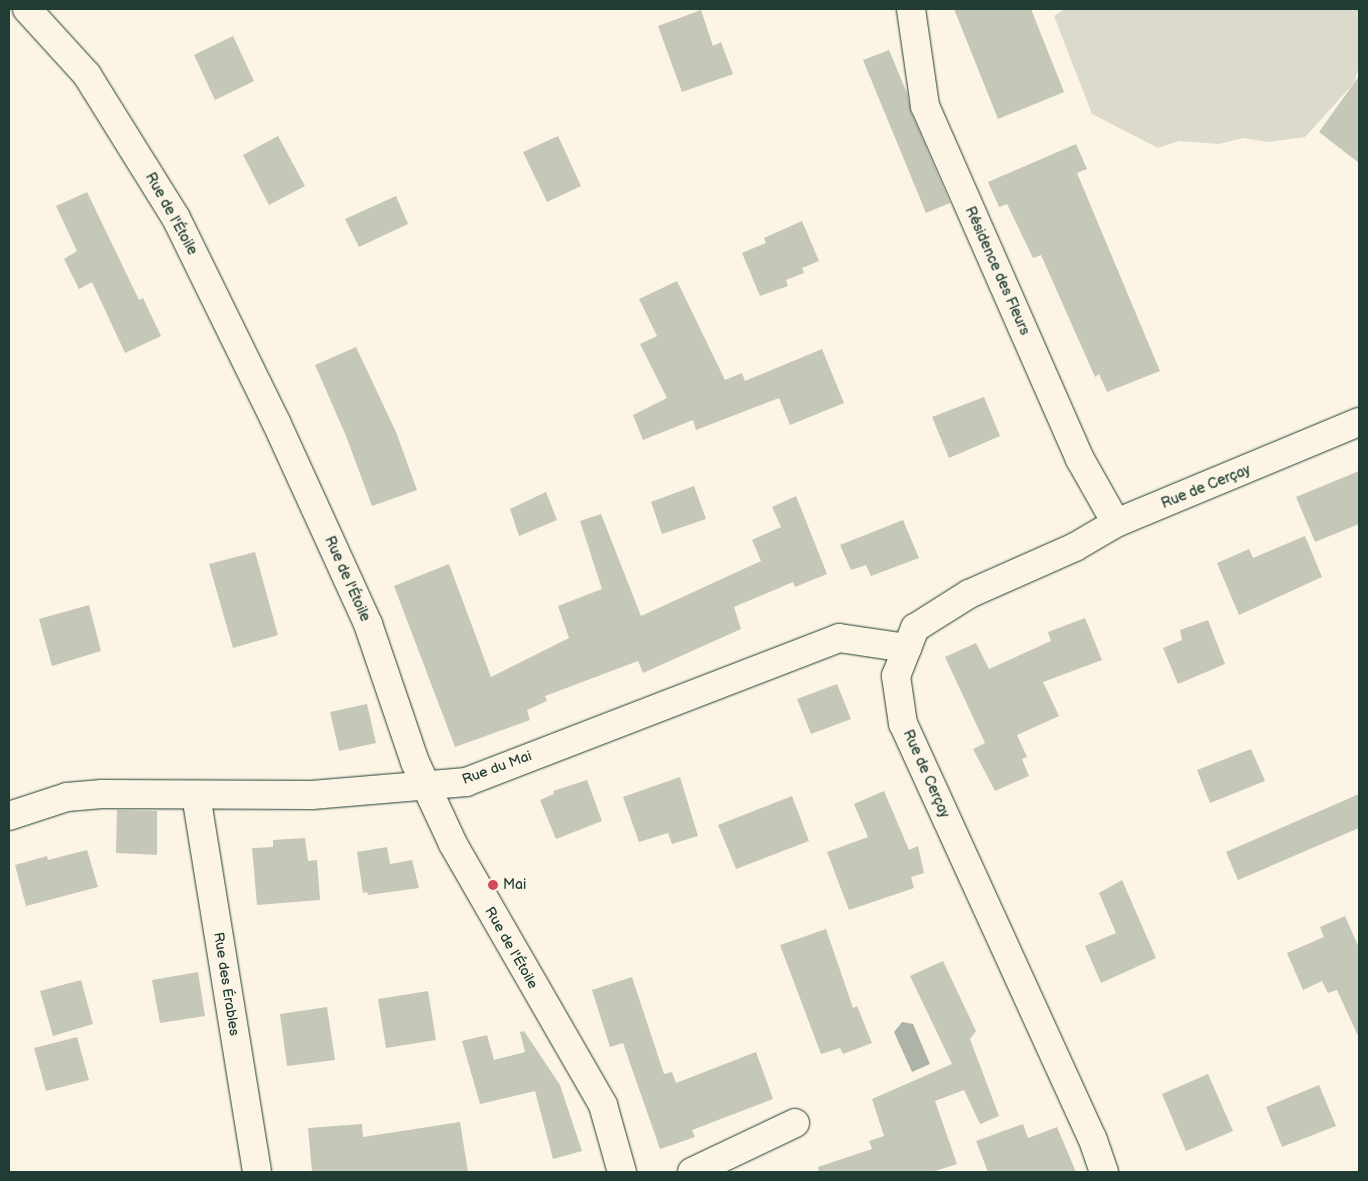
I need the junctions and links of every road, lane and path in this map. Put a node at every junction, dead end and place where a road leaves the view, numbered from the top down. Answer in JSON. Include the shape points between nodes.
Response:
{"nodes":[{"id":1,"x":27,"y":9,"type":"edge"},
{"id":2,"x":911,"y":9,"type":"edge"},
{"id":3,"x":1359,"y":422,"type":"edge"},
{"id":4,"x":1116,"y":523,"type":"junction"},
{"id":5,"x":907,"y":648,"type":"junction"},
{"id":6,"x":427,"y":787,"type":"junction"},
{"id":7,"x":196,"y":795,"type":"junction"},
{"id":8,"x":9,"y":816,"type":"edge"},
{"id":9,"x":795,"y":1123,"type":"dead end"},
{"id":10,"x":257,"y":1172,"type":"edge"},
{"id":11,"x":622,"y":1172,"type":"edge"},
{"id":12,"x":692,"y":1172,"type":"edge"},
{"id":13,"x":1104,"y":1172,"type":"edge"}],
"edges":[{"from":1,"to":6,"type":"street","name":"Rue de l'Étoile","via":[[87,75],[176,218],[276,422],[368,624]]},
{"from":2,"to":4,"type":"street","name":"Résidence des Fleurs","via":[[925,106],[1080,459]]},
{"from":3,"to":4,"type":"street","name":"Rue de Cerçay"},
{"from":4,"to":5,"type":"street","name":"Rue de Cerçay","via":[[1075,547],[969,594],[915,628]]},
{"from":5,"to":6,"type":"street","name":"Rue du Mai","via":[[838,638],[466,782]]},
{"from":5,"to":13,"type":"street","name":"Rue de Cerçay","via":[[896,676],[903,724],[1092,1138]]},
{"from":6,"to":7,"type":"street","name":"Rue du Mai","via":[[397,786],[312,795]]},
{"from":6,"to":11,"type":"street","name":"Rue de l'Étoile","via":[[484,903],[603,1104]]},
{"from":7,"to":8,"type":"street","name":"Rue du Mai","via":[[68,797]]},
{"from":7,"to":10,"type":"street","name":"Rue des Érables"},
{"from":9,"to":12,"type":"street"}]}
